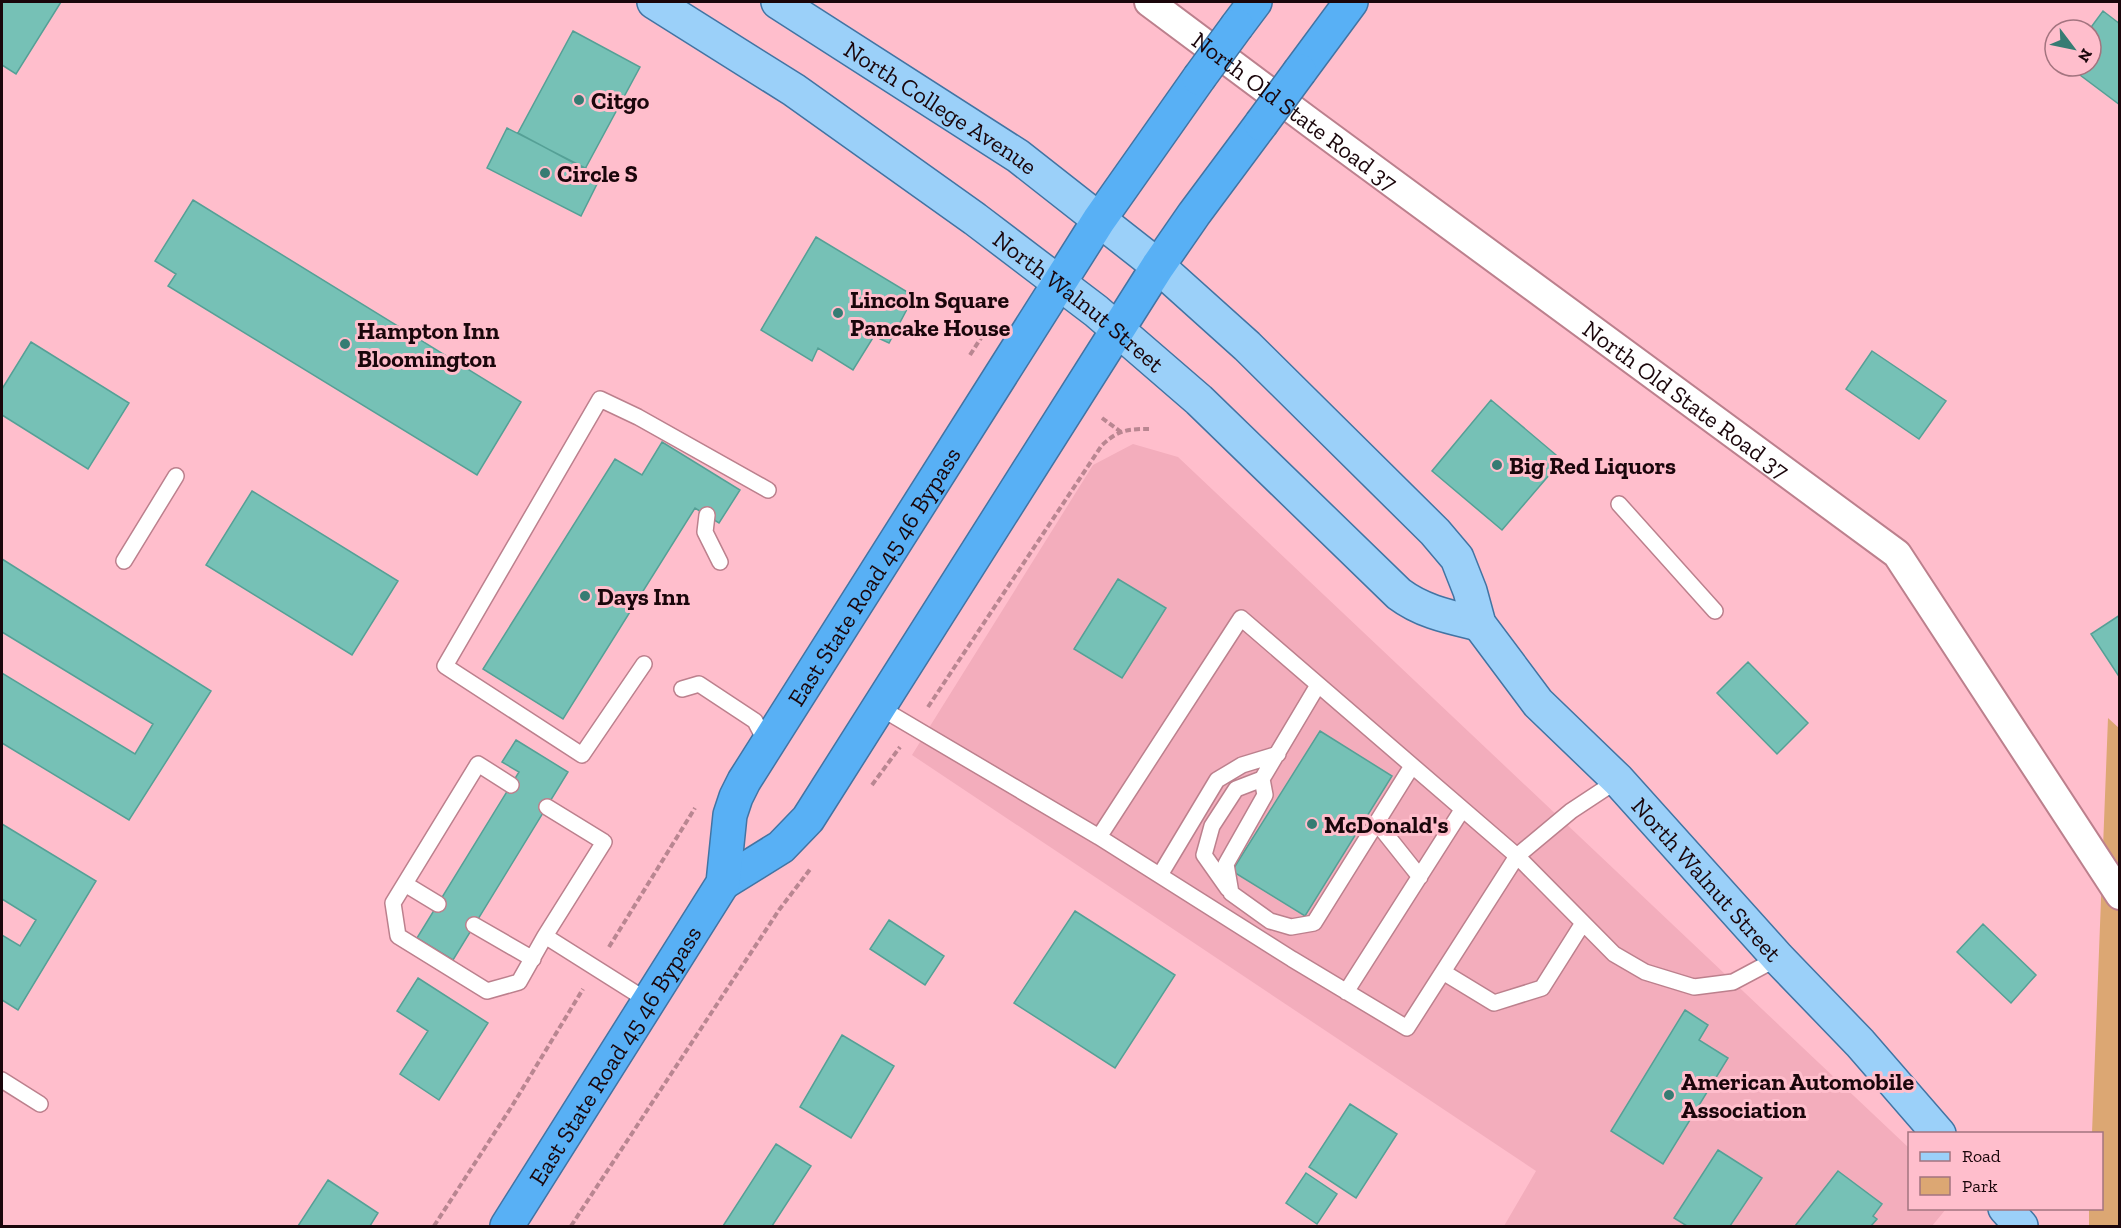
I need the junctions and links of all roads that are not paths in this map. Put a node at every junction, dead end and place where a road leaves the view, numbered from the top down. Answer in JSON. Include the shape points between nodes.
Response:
{"nodes":[{"id":1,"x":654,"y":2,"type":"edge"},
{"id":2,"x":778,"y":2,"type":"edge"},
{"id":3,"x":1149,"y":2,"type":"edge"},
{"id":4,"x":1351,"y":2,"type":"edge"},
{"id":5,"x":1246,"y":14,"type":"edge"},
{"id":6,"x":1099,"y":220,"type":"junction"},
{"id":7,"x":1158,"y":266,"type":"junction"},
{"id":8,"x":1059,"y":282,"type":"junction"},
{"id":9,"x":1118,"y":328,"type":"junction"},
{"id":10,"x":176,"y":476,"type":"dead end"},
{"id":11,"x":768,"y":490,"type":"dead end"},
{"id":12,"x":1619,"y":504,"type":"dead end"},
{"id":13,"x":706,"y":515,"type":"dead end"},
{"id":14,"x":124,"y":561,"type":"dead end"},
{"id":15,"x":720,"y":562,"type":"dead end"},
{"id":16,"x":1715,"y":611,"type":"dead end"},
{"id":17,"x":1479,"y":624,"type":"junction"},
{"id":18,"x":644,"y":664,"type":"dead end"},
{"id":19,"x":1318,"y":685,"type":"junction"},
{"id":20,"x":682,"y":689,"type":"dead end"},
{"id":21,"x":879,"y":706,"type":"junction"},
{"id":22,"x":767,"y":744,"type":"junction"},
{"id":23,"x":1278,"y":754,"type":"junction"},
{"id":24,"x":1412,"y":766,"type":"junction"},
{"id":25,"x":1262,"y":780,"type":"junction"},
{"id":26,"x":1618,"y":780,"type":"junction"},
{"id":27,"x":511,"y":785,"type":"dead end"},
{"id":28,"x":547,"y":807,"type":"dead end"},
{"id":29,"x":1462,"y":810,"type":"junction"},
{"id":30,"x":1377,"y":823,"type":"junction"},
{"id":31,"x":1099,"y":837,"type":"junction"},
{"id":32,"x":1517,"y":856,"type":"junction"},
{"id":33,"x":1160,"y":875,"type":"junction"},
{"id":34,"x":1420,"y":877,"type":"junction"},
{"id":35,"x":723,"y":883,"type":"junction"},
{"id":36,"x":405,"y":884,"type":"junction"},
{"id":37,"x":1231,"y":893,"type":"junction"},
{"id":38,"x":2120,"y":895,"type":"edge"},
{"id":39,"x":438,"y":904,"type":"dead end"},
{"id":40,"x":1582,"y":923,"type":"junction"},
{"id":41,"x":474,"y":925,"type":"dead end"},
{"id":42,"x":545,"y":936,"type":"junction"},
{"id":43,"x":1779,"y":958,"type":"junction"},
{"id":44,"x":533,"y":959,"type":"junction"},
{"id":45,"x":1443,"y":972,"type":"junction"},
{"id":46,"x":1346,"y":992,"type":"junction"},
{"id":47,"x":648,"y":1001,"type":"junction"},
{"id":48,"x":2,"y":1080,"type":"edge"},
{"id":49,"x":40,"y":1104,"type":"dead end"},
{"id":50,"x":1937,"y":1132,"type":"edge"},
{"id":51,"x":2006,"y":1210,"type":"edge"},
{"id":52,"x":507,"y":1227,"type":"edge"},
{"id":53,"x":2021,"y":1227,"type":"edge"}],
"edges":[{"from":1,"to":8,"type":"main road","name":"North Walnut Street","via":[[794,90]]},
{"from":2,"to":6,"type":"main road","name":"North College Avenue","via":[[1018,156]]},
{"from":3,"to":38,"type":"street","name":"North Old State Road 37","via":[[1898,554]]},
{"from":4,"to":7,"type":"highway","name":"East State Road 45 46 Bypass","bridge":true},
{"from":5,"to":6,"type":"highway","name":"East State Road 45 46 Bypass","bridge":true},
{"from":6,"to":7,"type":"main road","name":"North Walnut Street"},
{"from":6,"to":8,"type":"highway","name":"East State Road 45 46 Bypass"},
{"from":7,"to":9,"type":"highway","name":"East State Road 45 46 Bypass"},
{"from":7,"to":17,"type":"main road","name":"North Walnut Street","via":[[1247,346],[1435,532],[1461,566]]},
{"from":8,"to":9,"type":"main road","name":"North Walnut Street"},
{"from":8,"to":22,"type":"highway","name":"East State Road 45 46 Bypass"},
{"from":9,"to":17,"type":"main road","name":"North Walnut Street","via":[[1199,400],[1399,594],[1427,610]]},
{"from":9,"to":21,"type":"highway","name":"East State Road 45 46 Bypass"},
{"from":10,"to":14,"type":"lane"},
{"from":11,"to":18,"type":"lane","via":[[730,476],[638,417],[600,399],[445,666],[582,755]]},
{"from":12,"to":16,"type":"lane"},
{"from":13,"to":15,"type":"lane","via":[[705,532]]},
{"from":17,"to":26,"type":"main road","name":"North Walnut Street","via":[[1538,703]]},
{"from":19,"to":23,"type":"lane"},
{"from":19,"to":24,"type":"lane"},
{"from":19,"to":31,"type":"lane","via":[[1241,618]]},
{"from":20,"to":22,"type":"lane","via":[[699,684],[740,710],[755,721]]},
{"from":21,"to":31,"type":"lane"},
{"from":21,"to":35,"type":"highway","name":"East State Road 45 46 Bypass","via":[[801,828],[782,847]]},
{"from":22,"to":35,"type":"highway","name":"East State Road 45 46 Bypass","via":[[735,797]]},
{"from":23,"to":25,"type":"lane"},
{"from":23,"to":33,"type":"lane","via":[[1242,765],[1217,780]]},
{"from":24,"to":29,"type":"lane"},
{"from":24,"to":30,"type":"lane"},
{"from":25,"to":37,"type":"lane","via":[[1265,795],[1226,864]]},
{"from":25,"to":37,"type":"lane","via":[[1236,789],[1212,826],[1204,855]]},
{"from":26,"to":32,"type":"lane","via":[[1571,811]]},
{"from":26,"to":43,"type":"main road","name":"North Walnut Street"},
{"from":27,"to":36,"type":"lane","via":[[478,764]]},
{"from":28,"to":42,"type":"lane","via":[[604,842]]},
{"from":29,"to":32,"type":"lane"},
{"from":29,"to":34,"type":"lane"},
{"from":30,"to":34,"type":"lane"},
{"from":30,"to":37,"type":"lane","via":[[1314,923],[1291,927],[1270,921]]},
{"from":31,"to":33,"type":"lane"},
{"from":32,"to":40,"type":"lane"},
{"from":32,"to":45,"type":"lane"},
{"from":33,"to":46,"type":"lane"},
{"from":34,"to":46,"type":"lane"},
{"from":35,"to":47,"type":"highway","name":"East State Road 45 46 Bypass"},
{"from":36,"to":39,"type":"lane"},
{"from":36,"to":44,"type":"lane","via":[[393,903],[398,936],[487,991],[519,982]]},
{"from":40,"to":43,"type":"lane","via":[[1614,954],[1645,972],[1694,987],[1733,982]]},
{"from":40,"to":45,"type":"lane","via":[[1542,988],[1494,1003]]},
{"from":41,"to":44,"type":"lane"},
{"from":42,"to":44,"type":"lane"},
{"from":42,"to":47,"type":"lane"},
{"from":43,"to":50,"type":"main road","name":"North Walnut Street"},
{"from":45,"to":46,"type":"lane","via":[[1407,1028]]},
{"from":47,"to":52,"type":"highway","name":"East State Road 45 46 Bypass"},
{"from":48,"to":49,"type":"lane"},
{"from":51,"to":53,"type":"main road"}]}
